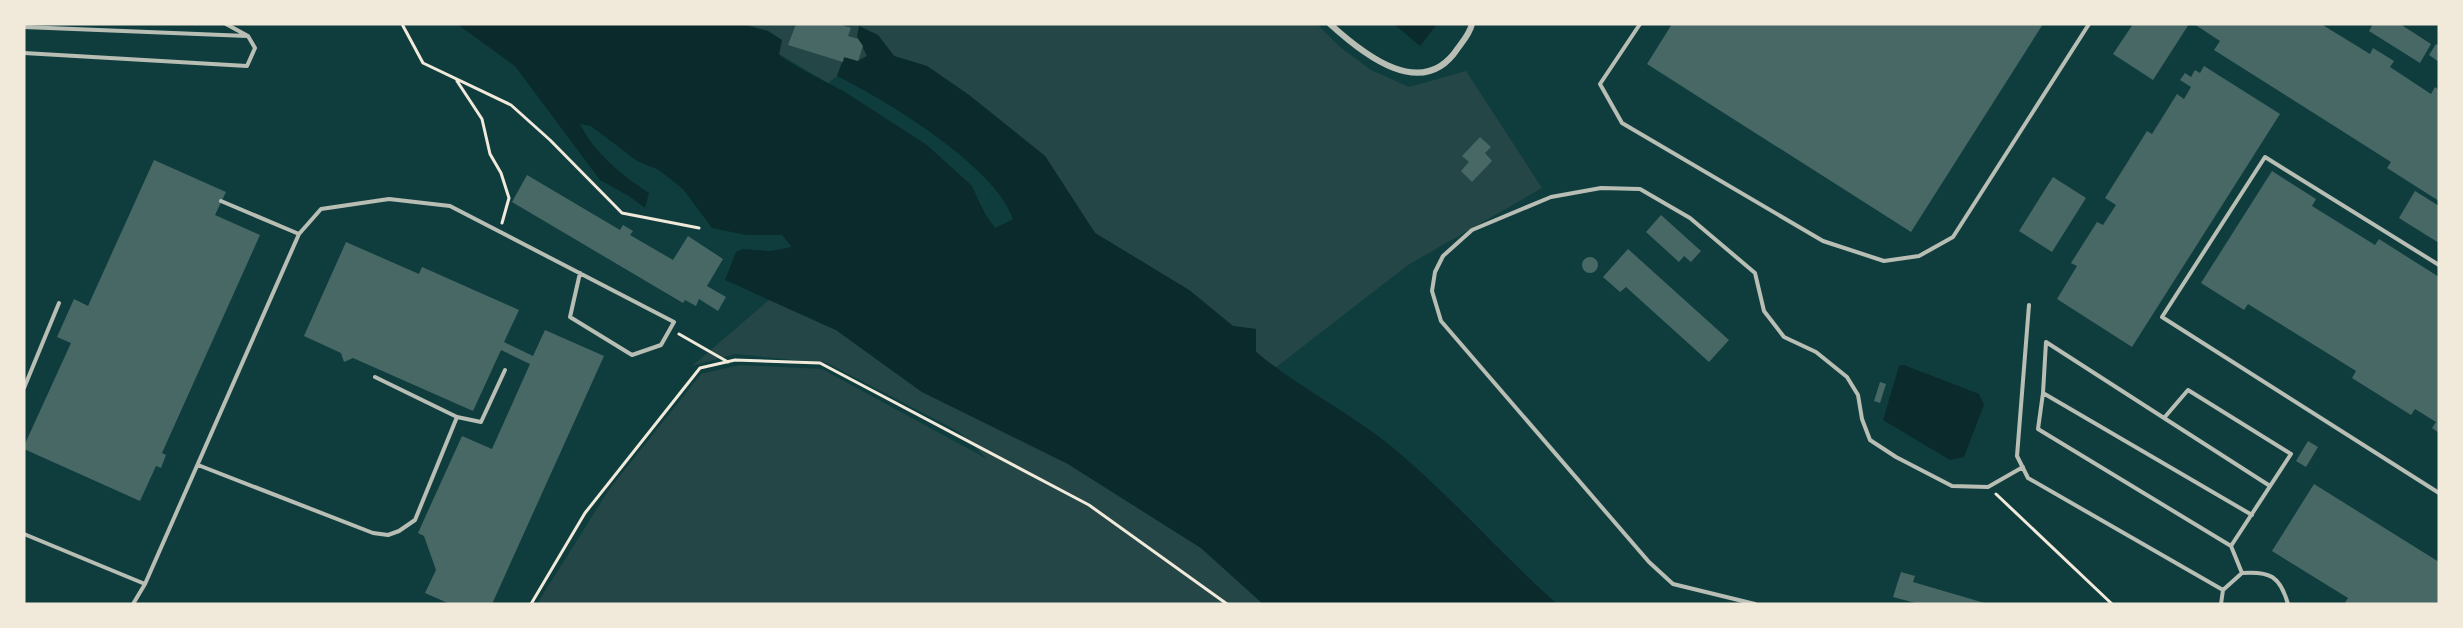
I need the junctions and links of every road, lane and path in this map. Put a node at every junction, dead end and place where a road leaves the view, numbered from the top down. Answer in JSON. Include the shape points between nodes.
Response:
{"nodes":[{"id":1,"x":226,"y":24,"type":"edge"},
{"id":2,"x":402,"y":24,"type":"edge"},
{"id":3,"x":1330,"y":24,"type":"edge"},
{"id":4,"x":1472,"y":24,"type":"edge"},
{"id":5,"x":1640,"y":24,"type":"edge"},
{"id":6,"x":2090,"y":24,"type":"edge"},
{"id":7,"x":24,"y":27,"type":"edge"},
{"id":8,"x":248,"y":36,"type":"junction"},
{"id":9,"x":24,"y":53,"type":"edge"},
{"id":10,"x":456,"y":80,"type":"junction"},
{"id":11,"x":221,"y":201,"type":"dead end"},
{"id":12,"x":699,"y":228,"type":"dead end"},
{"id":13,"x":500,"y":232,"type":"junction"},
{"id":14,"x":299,"y":234,"type":"junction"},
{"id":15,"x":2439,"y":265,"type":"edge"},
{"id":16,"x":580,"y":273,"type":"junction"},
{"id":17,"x":59,"y":303,"type":"dead end"},
{"id":18,"x":2030,"y":304,"type":"dead end"},
{"id":19,"x":670,"y":328,"type":"junction"},
{"id":20,"x":728,"y":362,"type":"junction"},
{"id":21,"x":505,"y":370,"type":"dead end"},
{"id":22,"x":375,"y":377,"type":"dead end"},
{"id":23,"x":24,"y":388,"type":"edge"},
{"id":24,"x":2043,"y":393,"type":"junction"},
{"id":25,"x":457,"y":417,"type":"junction"},
{"id":26,"x":2164,"y":418,"type":"junction"},
{"id":27,"x":198,"y":465,"type":"junction"},
{"id":28,"x":2023,"y":467,"type":"junction"},
{"id":29,"x":2270,"y":486,"type":"junction"},
{"id":30,"x":1988,"y":487,"type":"junction"},
{"id":31,"x":2439,"y":493,"type":"edge"},
{"id":32,"x":2252,"y":515,"type":"junction"},
{"id":33,"x":24,"y":534,"type":"edge"},
{"id":34,"x":2231,"y":546,"type":"junction"},
{"id":35,"x":2242,"y":573,"type":"junction"},
{"id":36,"x":145,"y":584,"type":"junction"},
{"id":37,"x":2223,"y":590,"type":"junction"},
{"id":38,"x":133,"y":604,"type":"edge"},
{"id":39,"x":531,"y":604,"type":"edge"},
{"id":40,"x":1227,"y":604,"type":"edge"},
{"id":41,"x":1755,"y":604,"type":"edge"},
{"id":42,"x":2112,"y":604,"type":"edge"},
{"id":43,"x":2221,"y":604,"type":"edge"},
{"id":44,"x":2288,"y":604,"type":"edge"}],
"edges":[{"from":1,"to":8,"type":"lane"},
{"from":2,"to":10,"type":"path","via":[[423,63]]},
{"from":3,"to":4,"type":"street","via":[[1357,48],[1405,73],[1434,71],[1451,59]]},
{"from":5,"to":6,"type":"lane","via":[[1600,84],[1623,123],[1823,241],[1884,261],[1919,255],[1953,237]]},
{"from":7,"to":8,"type":"lane"},
{"from":8,"to":9,"type":"lane","via":[[255,48],[247,66]]},
{"from":10,"to":12,"type":"path","via":[[511,105],[622,213]]},
{"from":10,"to":13,"type":"path","via":[[482,119],[490,154],[509,198]]},
{"from":11,"to":14,"type":"lane"},
{"from":13,"to":14,"type":"lane","via":[[450,206],[389,199],[321,209]]},
{"from":13,"to":16,"type":"lane"},
{"from":14,"to":27,"type":"lane"},
{"from":15,"to":31,"type":"lane","via":[[2265,157],[2162,318]]},
{"from":16,"to":19,"type":"lane","via":[[674,322]]},
{"from":16,"to":19,"type":"lane","via":[[570,317],[632,355],[661,345]]},
{"from":17,"to":23,"type":"lane"},
{"from":18,"to":28,"type":"lane","via":[[2017,456]]},
{"from":19,"to":20,"type":"path"},
{"from":20,"to":39,"type":"path","via":[[700,368],[585,513]]},
{"from":20,"to":40,"type":"path","via":[[820,363],[1089,505]]},
{"from":21,"to":25,"type":"lane","via":[[481,422]]},
{"from":22,"to":25,"type":"lane"},
{"from":24,"to":26,"type":"lane","via":[[2046,342]]},
{"from":24,"to":32,"type":"lane"},
{"from":24,"to":34,"type":"lane","via":[[2038,429]]},
{"from":25,"to":27,"type":"lane","via":[[415,520],[388,536]]},
{"from":26,"to":29,"type":"lane"},
{"from":26,"to":29,"type":"lane","via":[[2188,390],[2291,454]]},
{"from":27,"to":36,"type":"lane"},
{"from":28,"to":30,"type":"lane"},
{"from":28,"to":37,"type":"lane","via":[[2028,478]]},
{"from":29,"to":32,"type":"lane"},
{"from":30,"to":41,"type":"lane","via":[[1952,486],[1870,440],[1858,394],[1847,377],[1816,352],[1784,337],[1764,311],[1755,273],[1690,218],[1640,189],[1601,188],[1551,197],[1472,230],[1443,256],[1435,272],[1432,291],[1441,321],[1649,562],[1673,584]]},
{"from":30,"to":42,"type":"path"},
{"from":32,"to":34,"type":"lane"},
{"from":33,"to":36,"type":"lane"},
{"from":34,"to":35,"type":"lane"},
{"from":35,"to":37,"type":"lane"},
{"from":35,"to":44,"type":"lane","via":[[2263,572],[2281,583]]},
{"from":36,"to":38,"type":"lane"},
{"from":37,"to":43,"type":"lane"}]}
